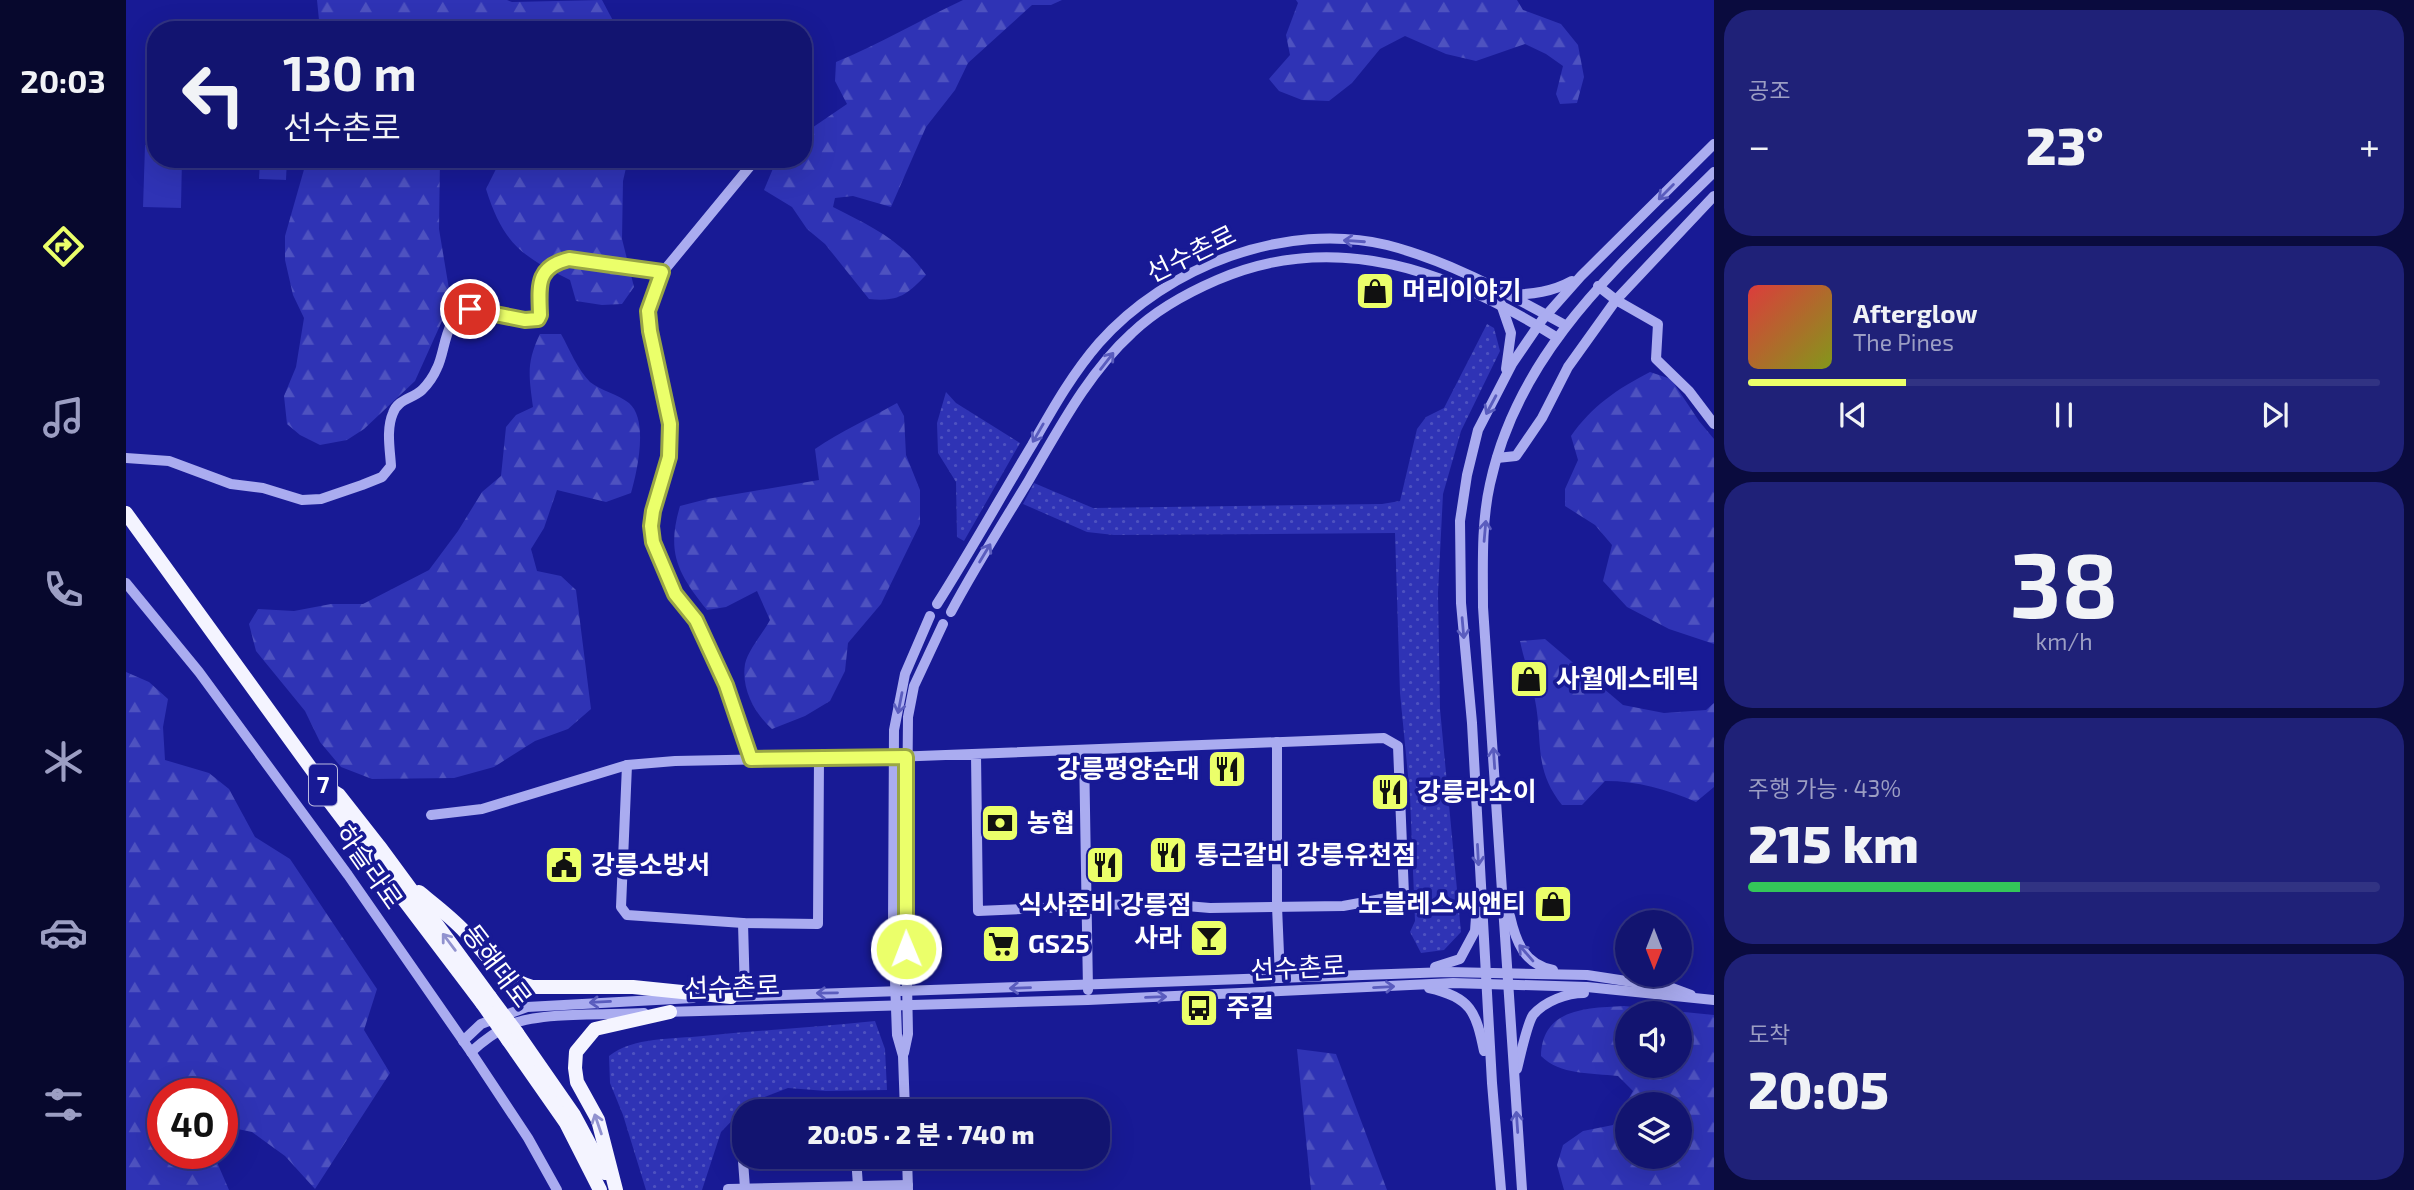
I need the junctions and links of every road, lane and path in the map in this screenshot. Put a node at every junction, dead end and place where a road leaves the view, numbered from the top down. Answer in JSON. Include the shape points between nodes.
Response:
{"nodes":[{"id":1,"x":1714,"y":144,"type":"edge"},
{"id":2,"x":749,"y":168,"type":"edge"},
{"id":3,"x":1714,"y":172,"type":"edge"},
{"id":4,"x":1714,"y":196,"type":"edge"},
{"id":5,"x":1420,"y":255,"type":"junction"},
{"id":6,"x":1222,"y":260,"type":"junction"},
{"id":7,"x":1416,"y":270,"type":"junction"},
{"id":8,"x":662,"y":272,"type":"junction"},
{"id":9,"x":1228,"y":275,"type":"junction"},
{"id":10,"x":1581,"y":276,"type":"junction"},
{"id":11,"x":1598,"y":286,"type":"junction"},
{"id":12,"x":1509,"y":295,"type":"junction"},
{"id":13,"x":1616,"y":300,"type":"junction"},
{"id":14,"x":1501,"y":304,"type":"junction"},
{"id":15,"x":1546,"y":315,"type":"junction"},
{"id":16,"x":1565,"y":325,"type":"junction"},
{"id":17,"x":1538,"y":326,"type":"junction"},
{"id":18,"x":1556,"y":337,"type":"junction"},
{"id":19,"x":1504,"y":380,"type":"junction"},
{"id":20,"x":1714,"y":424,"type":"edge"},
{"id":21,"x":126,"y":458,"type":"edge"},
{"id":22,"x":1497,"y":458,"type":"junction"},
{"id":23,"x":126,"y":513,"type":"edge"},
{"id":24,"x":126,"y":583,"type":"edge"},
{"id":25,"x":937,"y":604,"type":"junction"},
{"id":26,"x":951,"y":612,"type":"junction"},
{"id":27,"x":930,"y":616,"type":"junction"},
{"id":28,"x":943,"y":624,"type":"junction"},
{"id":29,"x":1277,"y":742,"type":"junction"},
{"id":30,"x":1084,"y":750,"type":"junction"},
{"id":31,"x":976,"y":754,"type":"junction"},
{"id":32,"x":819,"y":757,"type":"junction"},
{"id":33,"x":893,"y":757,"type":"junction"},
{"id":34,"x":906,"y":757,"type":"junction"},
{"id":35,"x":751,"y":759,"type":"junction"},
{"id":36,"x":627,"y":765,"type":"junction"},
{"id":37,"x":323,"y":785,"type":"junction"},
{"id":38,"x":431,"y":815,"type":"dead end"},
{"id":39,"x":397,"y":873,"type":"junction"},
{"id":40,"x":1503,"y":882,"type":"junction"},
{"id":41,"x":1480,"y":887,"type":"junction"},
{"id":42,"x":1277,"y":906,"type":"junction"},
{"id":43,"x":1085,"y":907,"type":"junction"},
{"id":44,"x":743,"y":923,"type":"junction"},
{"id":45,"x":1398,"y":972,"type":"junction"},
{"id":46,"x":1587,"y":975,"type":"junction"},
{"id":47,"x":1280,"y":978,"type":"junction"},
{"id":48,"x":1485,"y":979,"type":"junction"},
{"id":49,"x":1509,"y":979,"type":"junction"},
{"id":50,"x":1412,"y":985,"type":"junction"},
{"id":51,"x":1088,"y":986,"type":"junction"},
{"id":52,"x":902,"y":991,"type":"junction"},
{"id":53,"x":1617,"y":991,"type":"junction"},
{"id":54,"x":738,"y":996,"type":"junction"},
{"id":55,"x":486,"y":1000,"type":"junction"},
{"id":56,"x":1088,"y":1000,"type":"junction"},
{"id":57,"x":1709,"y":1000,"type":"edge"},
{"id":58,"x":902,"y":1005,"type":"junction"},
{"id":59,"x":670,"y":1012,"type":"junction"},
{"id":60,"x":512,"y":1036,"type":"junction"},
{"id":61,"x":463,"y":1041,"type":"junction"},
{"id":62,"x":471,"y":1052,"type":"junction"},
{"id":63,"x":1514,"y":1082,"type":"junction"},
{"id":64,"x":1492,"y":1083,"type":"junction"},
{"id":65,"x":905,"y":1099,"type":"edge"},
{"id":66,"x":744,"y":1169,"type":"edge"},
{"id":67,"x":857,"y":1169,"type":"edge"},
{"id":68,"x":907,"y":1169,"type":"edge"},
{"id":69,"x":858,"y":1186,"type":"junction"},
{"id":70,"x":746,"y":1188,"type":"junction"},
{"id":71,"x":908,"y":1188,"type":"edge"},
{"id":72,"x":728,"y":1189,"type":"edge"},
{"id":73,"x":557,"y":1190,"type":"edge"},
{"id":74,"x":600,"y":1190,"type":"edge"},
{"id":75,"x":614,"y":1190,"type":"edge"},
{"id":76,"x":1501,"y":1190,"type":"edge"},
{"id":77,"x":1522,"y":1190,"type":"edge"}],
"edges":[{"from":1,"to":10,"type":"street","one_way":true},
{"from":2,"to":8,"type":"street"},
{"from":3,"to":11,"type":"street"},
{"from":4,"to":13,"type":"street"},
{"from":5,"to":6,"type":"street","name":"선수촌로","one_way":true,"via":[[1385,245],[1325,240],[1255,248]]},
{"from":5,"to":7,"type":"street"},
{"from":5,"to":12,"type":"street","name":"선수촌로"},
{"from":6,"to":9,"type":"street"},
{"from":6,"to":25,"type":"street","name":"선수촌로","one_way":true,"via":[[1151,297],[1098,344],[1061,395]]},
{"from":7,"to":9,"type":"street","name":"선수촌로","via":[[1382,261],[1325,256],[1289,258]]},
{"from":7,"to":14,"type":"street","name":"선수촌로"},
{"from":8,"to":21,"type":"street","via":[[569,259],[554,262],[545,269],[541,282],[538,319],[470,309],[460,315],[453,321],[438,366],[423,390],[394,409],[389,423],[391,466],[382,477],[321,499],[302,500],[230,484],[169,461]]},
{"from":8,"to":35,"type":"street","via":[[648,311],[670,440],[653,511],[653,542],[675,594],[696,620],[726,685]]},
{"from":26,"to":9,"type":"street","name":"선수촌로","one_way":true,"via":[[1075,403],[1110,355],[1160,311],[1192,290]]},
{"from":10,"to":12,"type":"street","via":[[1539,293]]},
{"from":10,"to":15,"type":"street"},
{"from":11,"to":13,"type":"street"},
{"from":11,"to":16,"type":"street"},
{"from":12,"to":15,"type":"street","name":"선수촌로"},
{"from":13,"to":20,"type":"street","via":[[1658,324],[1656,359]]},
{"from":13,"to":22,"type":"street","via":[[1568,368],[1516,456]]},
{"from":14,"to":17,"type":"street","name":"선수촌로"},
{"from":14,"to":19,"type":"street","via":[[1511,333]]},
{"from":15,"to":16,"type":"street","name":"선수촌로"},
{"from":15,"to":17,"type":"street"},
{"from":16,"to":18,"type":"street"},
{"from":17,"to":18,"type":"street","name":"선수촌로"},
{"from":17,"to":19,"type":"street"},
{"from":18,"to":22,"type":"street","via":[[1507,426]]},
{"from":19,"to":41,"type":"street","one_way":true,"via":[[1478,430],[1460,521]]},
{"from":40,"to":22,"type":"street","one_way":true,"via":[[1483,607],[1489,486]]},
{"from":23,"to":37,"type":"main road","name":"동해대로","number":"7"},
{"from":24,"to":61,"type":"street","name":"하슬라로","via":[[200,671]]},
{"from":25,"to":26,"type":"street","via":[[946,605]]},
{"from":25,"to":27,"type":"street"},
{"from":26,"to":28,"type":"street"},
{"from":27,"to":28,"type":"street"},
{"from":27,"to":33,"type":"street","one_way":true,"via":[[905,674]]},
{"from":28,"to":34,"type":"street","via":[[914,686]]},
{"from":29,"to":30,"type":"street"},
{"from":29,"to":42,"type":"street"},
{"from":29,"to":42,"type":"street","via":[[1384,738],[1398,746],[1404,895],[1343,906]]},
{"from":30,"to":31,"type":"street"},
{"from":30,"to":43,"type":"street"},
{"from":31,"to":34,"type":"street"},
{"from":31,"to":43,"type":"street","via":[[978,911]]},
{"from":32,"to":33,"type":"street"},
{"from":32,"to":35,"type":"street"},
{"from":32,"to":44,"type":"street","via":[[818,924]]},
{"from":33,"to":34,"type":"street"},
{"from":33,"to":52,"type":"street"},
{"from":34,"to":52,"type":"street"},
{"from":35,"to":36,"type":"street"},
{"from":36,"to":38,"type":"street","via":[[482,809]]},
{"from":36,"to":44,"type":"street","via":[[621,906],[627,915]]},
{"from":37,"to":39,"type":"main road","name":"동해대로","number":"7","via":[[339,796]]},
{"from":37,"to":55,"type":"main road","name":"동해대로","number":"7","via":[[329,801]]},
{"from":39,"to":54,"type":"main road","via":[[464,931],[498,969],[519,983]]},
{"from":55,"to":39,"type":"main road","name":"동해대로","number":"7","one_way":true},
{"from":46,"to":40,"type":"street","one_way":true,"via":[[1541,967],[1524,954],[1516,942]]},
{"from":40,"to":49,"type":"street"},
{"from":41,"to":45,"type":"street","via":[[1475,931],[1460,959]]},
{"from":41,"to":48,"type":"street"},
{"from":42,"to":43,"type":"street","via":[[1210,908],[1151,903]]},
{"from":42,"to":47,"type":"street"},
{"from":43,"to":51,"type":"street"},
{"from":44,"to":54,"type":"street","name":"선수촌로"},
{"from":45,"to":47,"type":"street","name":"선수촌로"},
{"from":45,"to":48,"type":"street","name":"선수촌로"},
{"from":46,"to":49,"type":"street"},
{"from":46,"to":57,"type":"street","via":[[1672,988]]},
{"from":47,"to":51,"type":"street","name":"선수촌로"},
{"from":48,"to":49,"type":"street","name":"선수촌로"},
{"from":48,"to":50,"type":"street","name":"선수촌로"},
{"from":48,"to":64,"type":"street"},
{"from":49,"to":53,"type":"street"},
{"from":49,"to":63,"type":"street"},
{"from":56,"to":50,"type":"street","name":"선수촌로","one_way":true},
{"from":50,"to":64,"type":"street","via":[[1466,1003],[1477,1018]]},
{"from":51,"to":52,"type":"street","name":"선수촌로","one_way":true},
{"from":51,"to":56,"type":"street"},
{"from":52,"to":54,"type":"street","name":"선수촌로","one_way":true},
{"from":52,"to":58,"type":"street"},
{"from":53,"to":57,"type":"street"},
{"from":53,"to":63,"type":"street","via":[[1570,993],[1532,1016]]},
{"from":54,"to":61,"type":"street","name":"선수촌로","one_way":true,"via":[[527,1007],[481,1024]]},
{"from":55,"to":60,"type":"main road","name":"동해대로","number":"7","bridge":true},
{"from":56,"to":58,"type":"street","name":"선수촌로"},
{"from":58,"to":59,"type":"street","name":"선수촌로"},
{"from":58,"to":65,"type":"street","via":[[908,1034],[903,1056]]},
{"from":59,"to":62,"type":"street","name":"선수촌로","via":[[534,1018],[489,1035]]},
{"from":75,"to":59,"type":"main road","one_way":true,"via":[[598,1120],[577,1082],[576,1052],[595,1029]]},
{"from":60,"to":74,"type":"main road","name":"동해대로","number":"7","via":[[566,1123]]},
{"from":60,"to":75,"type":"main road","name":"동해대로","number":"7","via":[[574,1115]]},
{"from":61,"to":62,"type":"street","name":"하슬라로"},
{"from":62,"to":73,"type":"street","name":"하슬라로"},
{"from":77,"to":63,"type":"street","one_way":true},
{"from":64,"to":76,"type":"street"},
{"from":66,"to":70,"type":"street"},
{"from":67,"to":69,"type":"street"},
{"from":68,"to":71,"type":"street"},
{"from":69,"to":70,"type":"street"},
{"from":69,"to":71,"type":"street"},
{"from":70,"to":72,"type":"street"}]}
